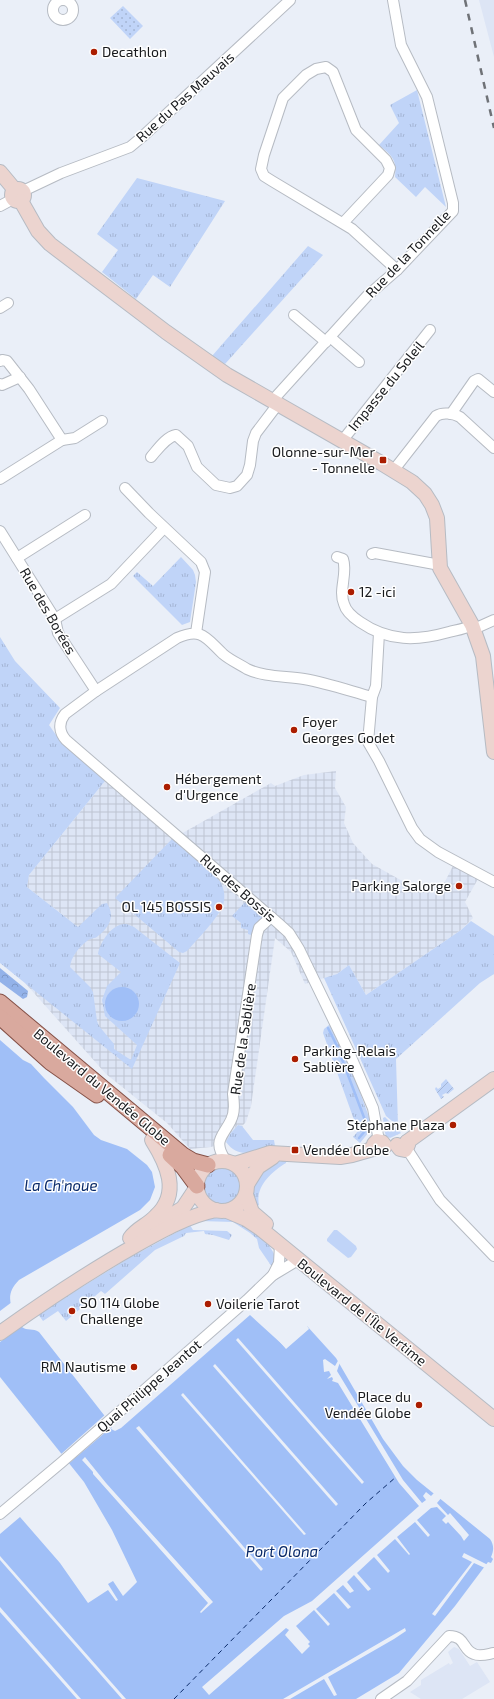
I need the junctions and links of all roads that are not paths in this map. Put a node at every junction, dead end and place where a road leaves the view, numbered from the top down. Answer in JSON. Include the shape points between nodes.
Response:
{"nodes":[{"id":1,"x":290,"y":0,"type":"edge"},
{"id":2,"x":393,"y":0,"type":"edge"},
{"id":3,"x":0,"y":172,"type":"edge"},
{"id":4,"x":18,"y":195,"type":"junction"},
{"id":5,"x":0,"y":206,"type":"edge"},
{"id":6,"x":343,"y":223,"type":"junction"},
{"id":7,"x":397,"y":270,"type":"junction"},
{"id":8,"x":294,"y":315,"type":"dead end"},
{"id":9,"x":430,"y":330,"type":"dead end"},
{"id":10,"x":328,"y":340,"type":"junction"},
{"id":11,"x":0,"y":361,"type":"edge"},
{"id":12,"x":359,"y":362,"type":"dead end"},
{"id":13,"x":20,"y":377,"type":"junction"},
{"id":14,"x":0,"y":384,"type":"edge"},
{"id":15,"x":494,"y":392,"type":"edge"},
{"id":16,"x":275,"y":402,"type":"junction"},
{"id":17,"x":451,"y":414,"type":"junction"},
{"id":18,"x":102,"y":421,"type":"dead end"},
{"id":19,"x":62,"y":440,"type":"junction"},
{"id":20,"x":342,"y":441,"type":"junction"},
{"id":21,"x":494,"y":448,"type":"edge"},
{"id":22,"x":151,"y":457,"type":"dead end"},
{"id":23,"x":393,"y":471,"type":"junction"},
{"id":24,"x":0,"y":479,"type":"edge"},
{"id":25,"x":125,"y":488,"type":"dead end"},
{"id":26,"x":85,"y":515,"type":"dead end"},
{"id":27,"x":164,"y":528,"type":"junction"},
{"id":28,"x":0,"y":531,"type":"edge"},
{"id":29,"x":372,"y":554,"type":"dead end"},
{"id":30,"x":337,"y":556,"type":"dead end"},
{"id":31,"x":16,"y":558,"type":"junction"},
{"id":32,"x":440,"y":565,"type":"junction"},
{"id":33,"x":55,"y":619,"type":"junction"},
{"id":34,"x":494,"y":620,"type":"edge"},
{"id":35,"x":473,"y":627,"type":"junction"},
{"id":36,"x":196,"y":633,"type":"junction"},
{"id":37,"x":379,"y":633,"type":"junction"},
{"id":38,"x":96,"y":692,"type":"junction"},
{"id":39,"x":372,"y":697,"type":"junction"},
{"id":40,"x":494,"y":752,"type":"edge"},
{"id":41,"x":494,"y":882,"type":"edge"},
{"id":42,"x":271,"y":917,"type":"junction"},
{"id":43,"x":0,"y":1002,"type":"edge"},
{"id":44,"x":0,"y":1018,"type":"edge"},
{"id":45,"x":494,"y":1079,"type":"edge"},
{"id":46,"x":152,"y":1140,"type":"junction"},
{"id":47,"x":391,"y":1145,"type":"junction"},
{"id":48,"x":282,"y":1154,"type":"junction"},
{"id":49,"x":230,"y":1162,"type":"junction"},
{"id":50,"x":208,"y":1165,"type":"junction"},
{"id":51,"x":197,"y":1186,"type":"junction"},
{"id":52,"x":247,"y":1189,"type":"junction"},
{"id":53,"x":222,"y":1211,"type":"junction"},
{"id":54,"x":130,"y":1238,"type":"junction"},
{"id":55,"x":280,"y":1245,"type":"junction"},
{"id":56,"x":494,"y":1256,"type":"edge"},
{"id":57,"x":298,"y":1260,"type":"junction"},
{"id":58,"x":273,"y":1275,"type":"junction"},
{"id":59,"x":28,"y":1307,"type":"junction"},
{"id":60,"x":0,"y":1321,"type":"edge"},
{"id":61,"x":0,"y":1333,"type":"edge"},
{"id":62,"x":494,"y":1410,"type":"edge"},
{"id":63,"x":494,"y":1419,"type":"edge"},
{"id":64,"x":0,"y":1514,"type":"edge"},
{"id":65,"x":494,"y":1653,"type":"edge"},
{"id":66,"x":380,"y":1699,"type":"edge"}],
"edges":[{"from":1,"to":4,"type":"street","name":"Rue du Pas Mauvais","via":[[130,147],[61,173]]},
{"from":2,"to":7,"type":"street","name":"Rue de la Tonnelle","via":[[401,45],[427,97],[453,208],[453,211]]},
{"from":3,"to":4,"type":"main road"},
{"from":4,"to":5,"type":"street","name":"Rue du Pas Mauvais"},
{"from":4,"to":16,"type":"main road","via":[[38,231],[54,248],[203,359]]},
{"from":6,"to":6,"type":"street","via":[[264,176],[261,169],[283,98],[306,75],[322,67],[333,72],[356,130],[386,160],[390,168],[388,175]]},
{"from":6,"to":7,"type":"street"},
{"from":7,"to":10,"type":"street","name":"Rue de la Tonnelle","via":[[368,296]]},
{"from":8,"to":10,"type":"street"},
{"from":9,"to":20,"type":"street","name":"Impasse du Soleil"},
{"from":10,"to":12,"type":"street"},
{"from":10,"to":16,"type":"street","name":"Rue de la Tonnelle"},
{"from":11,"to":13,"type":"street","via":[[7,361]]},
{"from":13,"to":14,"type":"street","via":[[8,384]]},
{"from":13,"to":19,"type":"street"},
{"from":15,"to":17,"type":"street","via":[[478,380],[474,381]]},
{"from":16,"to":20,"type":"main road"},
{"from":16,"to":22,"type":"street","name":"Rue de la Tonnelle","via":[[256,433],[248,471],[237,486],[216,486],[198,467],[188,446],[176,436],[171,436]]},
{"from":17,"to":21,"type":"street","via":[[460,417]]},
{"from":17,"to":23,"type":"street","via":[[436,416]]},
{"from":18,"to":19,"type":"street","via":[[75,438]]},
{"from":19,"to":24,"type":"street"},
{"from":20,"to":23,"type":"main road"},
{"from":23,"to":32,"type":"main road","via":[[420,489],[432,504],[437,518]]},
{"from":25,"to":27,"type":"street"},
{"from":26,"to":31,"type":"street"},
{"from":27,"to":33,"type":"street","via":[[111,584]]},
{"from":27,"to":36,"type":"street","via":[[204,567]]},
{"from":28,"to":31,"type":"street","name":"Rue des Borées"},
{"from":29,"to":32,"type":"street"},
{"from":30,"to":37,"type":"street","via":[[343,559],[346,566],[342,596],[344,606],[356,620]]},
{"from":31,"to":33,"type":"street","name":"Rue des Borées"},
{"from":32,"to":35,"type":"main road"},
{"from":33,"to":38,"type":"street","name":"Rue des Borées","via":[[58,633]]},
{"from":34,"to":35,"type":"street"},
{"from":35,"to":37,"type":"street","via":[[421,639]]},
{"from":35,"to":40,"type":"main road","via":[[483,656]]},
{"from":36,"to":38,"type":"street","via":[[176,638]]},
{"from":36,"to":39,"type":"street","via":[[205,636],[225,656],[249,670],[266,675],[304,679]]},
{"from":37,"to":39,"type":"street","via":[[376,686]]},
{"from":38,"to":42,"type":"street","name":"Rue des Bossis","via":[[64,714],[60,726],[62,735]]},
{"from":39,"to":41,"type":"street","via":[[368,742],[412,828],[428,846]]},
{"from":42,"to":47,"type":"street","name":"Rue des Bossis","via":[[289,933],[299,949]]},
{"from":42,"to":49,"type":"street","name":"Rue de la Sablière","via":[[257,935],[233,1094],[232,1119],[220,1138],[220,1148]]},
{"from":43,"to":50,"type":"main road","name":"Boulevard du Vendée Globe","via":[[184,1155],[193,1161]]},
{"from":44,"to":46,"type":"main road","name":"Boulevard du Vendée Globe","via":[[50,1062]]},
{"from":45,"to":47,"type":"main road"},
{"from":46,"to":51,"type":"main road","name":"Boulevard du Vendée Globe","via":[[182,1166]]},
{"from":46,"to":54,"type":"main road","via":[[168,1170],[169,1194],[157,1216],[135,1231]]},
{"from":47,"to":48,"type":"main road","via":[[340,1157]]},
{"from":47,"to":56,"type":"street"},
{"from":48,"to":49,"type":"main road"},
{"from":48,"to":52,"type":"main road","via":[[258,1167]]},
{"from":49,"to":50,"type":"main road","via":[[220,1160]]},
{"from":49,"to":52,"type":"main road","via":[[244,1172]]},
{"from":50,"to":51,"type":"main road","via":[[200,1174]]},
{"from":51,"to":53,"type":"main road","via":[[204,1204]]},
{"from":51,"to":54,"type":"main road","via":[[179,1211]]},
{"from":52,"to":53,"type":"main road","via":[[239,1206]]},
{"from":52,"to":62,"type":"main road","name":"Boulevard de l'Île Vertime","via":[[255,1215]]},
{"from":53,"to":55,"type":"main road","name":"Boulevard de l'Île Vertime","via":[[246,1219]]},
{"from":53,"to":59,"type":"main road","via":[[188,1218]]},
{"from":54,"to":59,"type":"main road","via":[[86,1264]]},
{"from":55,"to":57,"type":"main road","name":"Boulevard de l'Île Vertime"},
{"from":55,"to":58,"type":"street","via":[[279,1263]]},
{"from":57,"to":58,"type":"street","name":"Quai Philippe Jeantot"},
{"from":57,"to":63,"type":"main road","name":"Boulevard de l'Île Vertime"},
{"from":58,"to":64,"type":"street","name":"Quai Philippe Jeantot"},
{"from":59,"to":60,"type":"main road"},
{"from":59,"to":61,"type":"main road"},
{"from":65,"to":66,"type":"street","via":[[472,1654],[460,1638],[449,1636],[407,1681]]}]}
